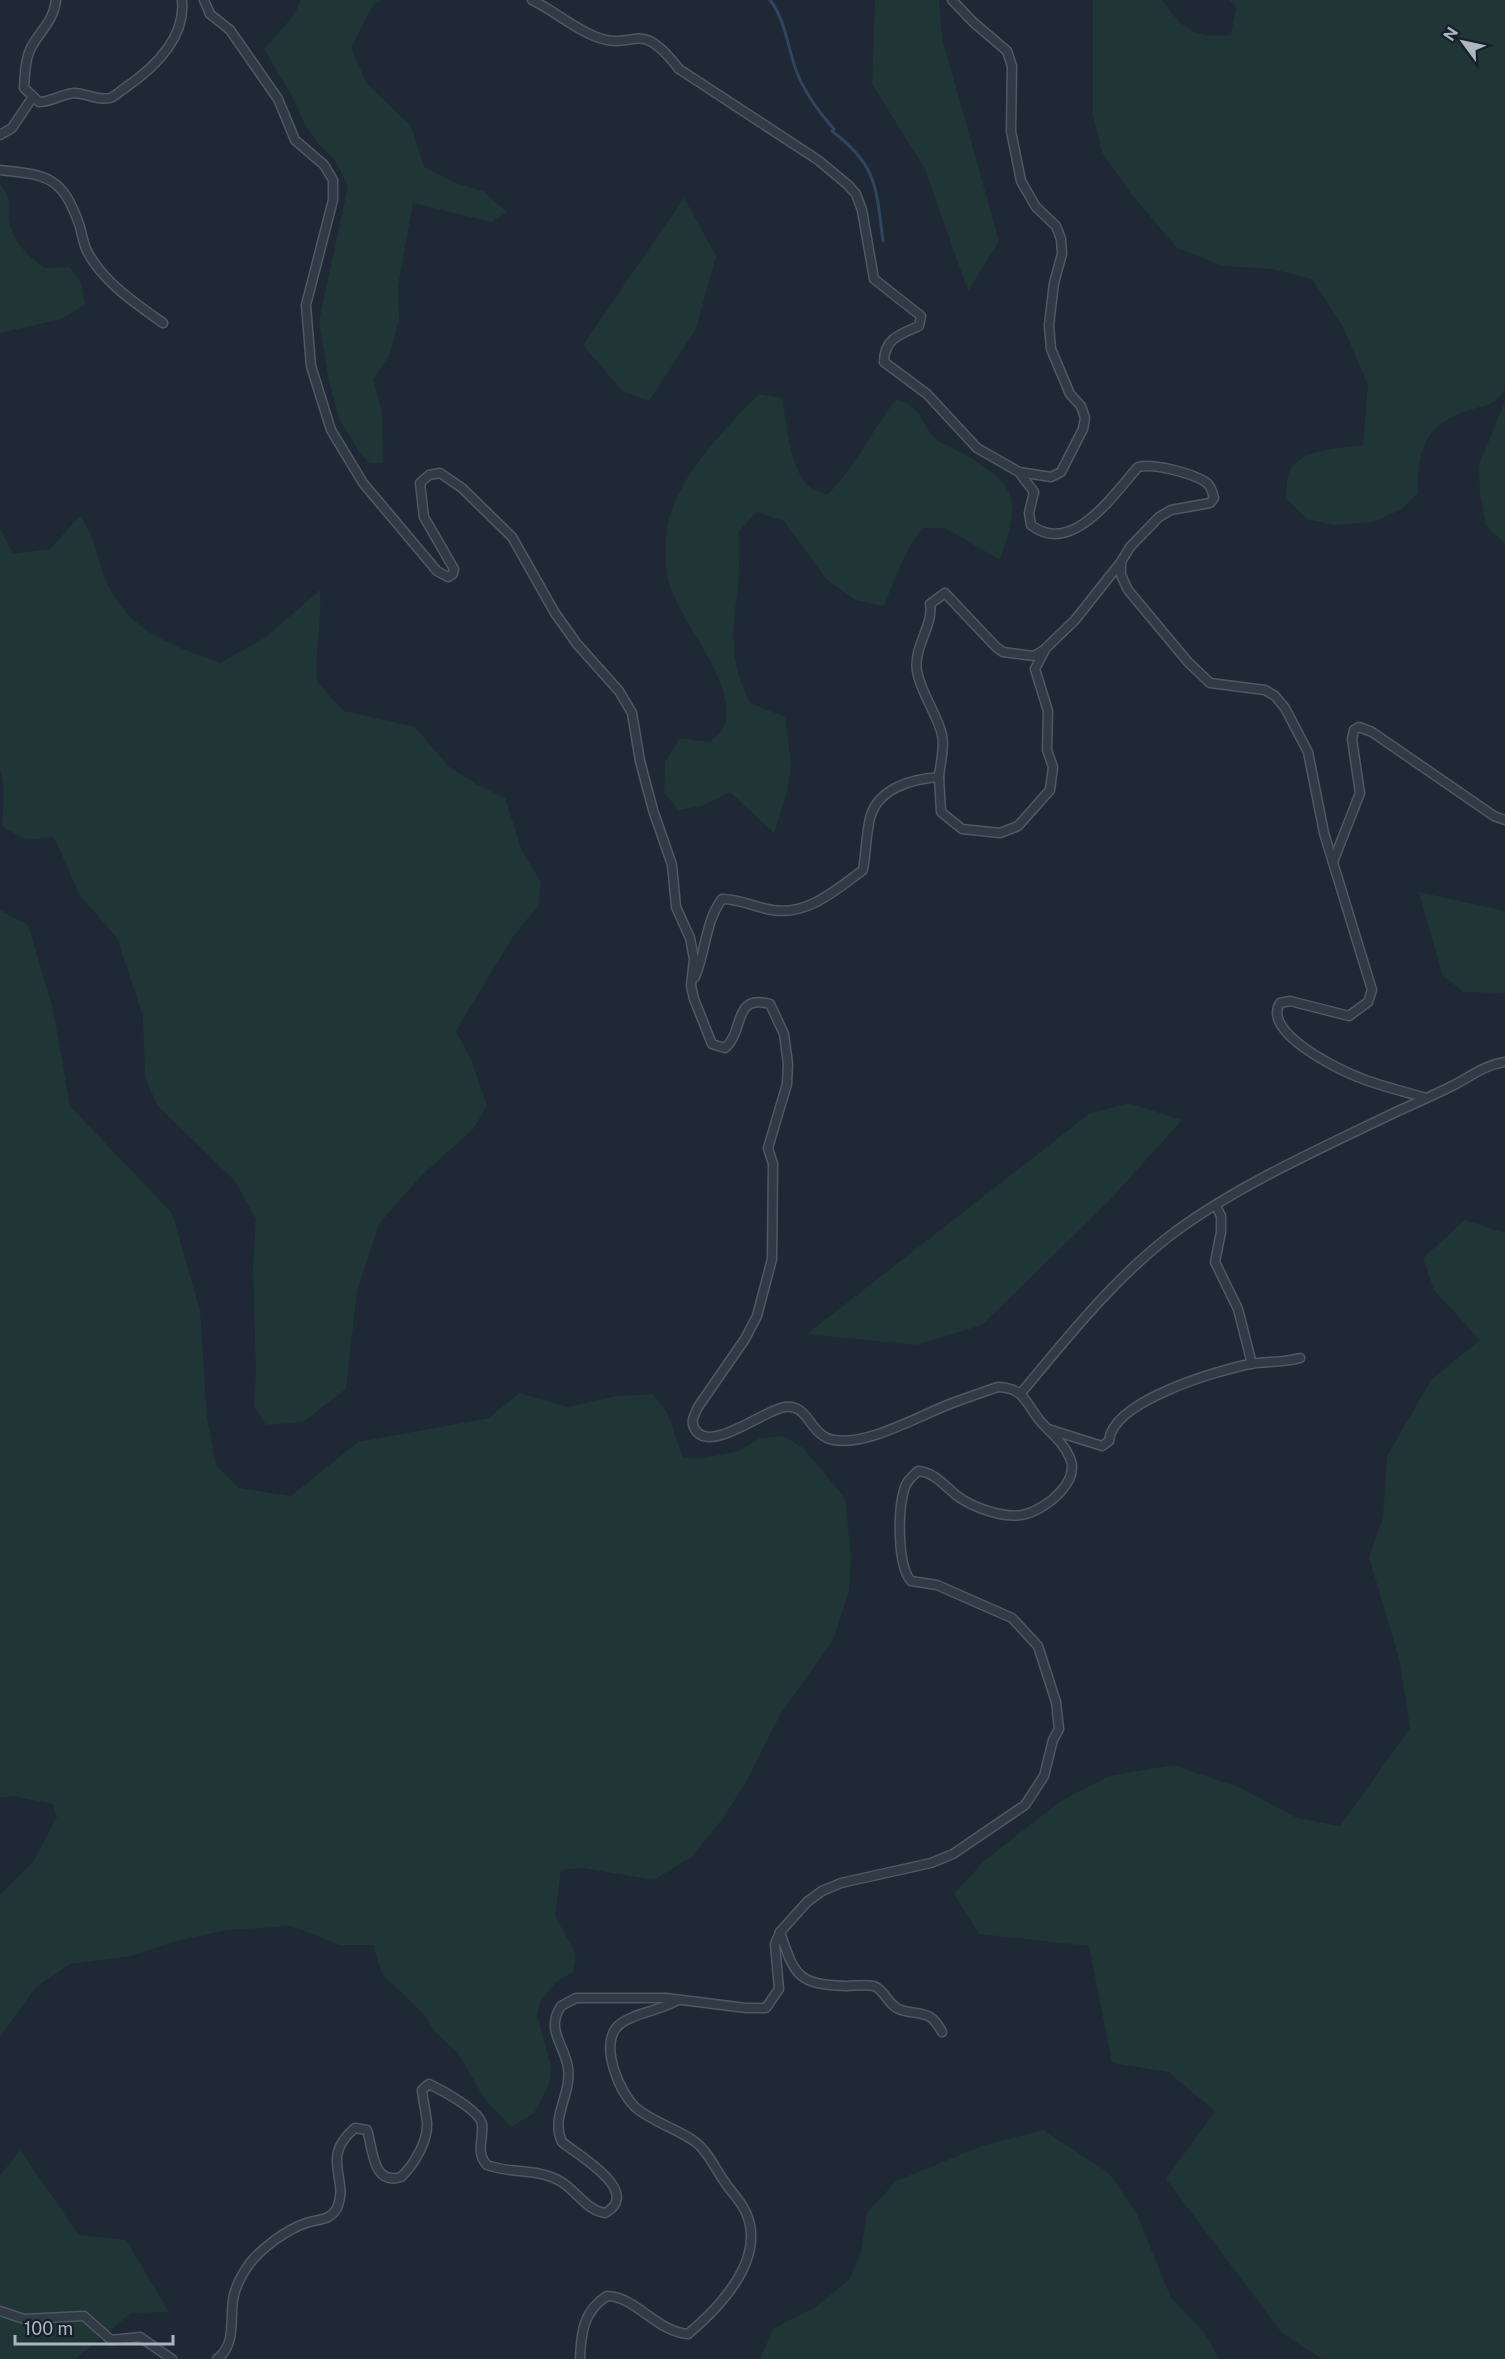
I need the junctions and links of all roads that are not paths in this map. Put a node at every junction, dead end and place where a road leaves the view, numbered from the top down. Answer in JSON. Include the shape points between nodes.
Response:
{"nodes":[{"id":1,"x":56,"y":0,"type":"edge"},
{"id":2,"x":182,"y":0,"type":"edge"},
{"id":3,"x":204,"y":0,"type":"edge"},
{"id":4,"x":532,"y":0,"type":"edge"},
{"id":5,"x":952,"y":0,"type":"edge"},
{"id":6,"x":32,"y":98,"type":"junction"},
{"id":7,"x":0,"y":135,"type":"edge"},
{"id":8,"x":0,"y":170,"type":"edge"},
{"id":9,"x":163,"y":323,"type":"dead end"},
{"id":10,"x":1019,"y":472,"type":"junction"},
{"id":11,"x":1121,"y":562,"type":"junction"},
{"id":12,"x":1046,"y":648,"type":"junction"},
{"id":13,"x":939,"y":777,"type":"junction"},
{"id":14,"x":1505,"y":820,"type":"edge"},
{"id":15,"x":1333,"y":862,"type":"junction"},
{"id":16,"x":691,"y":986,"type":"junction"},
{"id":17,"x":1505,"y":1062,"type":"edge"},
{"id":18,"x":1426,"y":1098,"type":"junction"},
{"id":19,"x":1216,"y":1206,"type":"junction"},
{"id":20,"x":1300,"y":1358,"type":"dead end"},
{"id":21,"x":1252,"y":1364,"type":"junction"},
{"id":22,"x":1021,"y":1393,"type":"junction"},
{"id":23,"x":1048,"y":1429,"type":"junction"},
{"id":24,"x":780,"y":1932,"type":"junction"},
{"id":25,"x":678,"y":1999,"type":"junction"},
{"id":26,"x":942,"y":2032,"type":"dead end"},
{"id":27,"x":0,"y":2312,"type":"edge"},
{"id":28,"x":171,"y":2359,"type":"edge"},
{"id":29,"x":217,"y":2359,"type":"edge"},
{"id":30,"x":580,"y":2359,"type":"edge"}],
"edges":[{"from":1,"to":6,"type":"street","via":[[49,22],[29,53],[24,88]]},
{"from":2,"to":6,"type":"street","via":[[183,17],[168,47],[144,74],[114,97],[72,93],[48,102]]},
{"from":3,"to":16,"type":"street","via":[[210,14],[230,30],[278,99],[296,140],[324,165],[333,180],[333,200],[306,305],[311,366],[331,430],[363,483],[436,571],[448,577],[454,569],[424,517],[420,483],[429,475],[440,473],[462,488],[512,537],[555,613],[619,690],[632,712],[640,761],[672,865],[676,907],[690,938],[694,959]]},
{"from":4,"to":10,"type":"street","via":[[593,36],[613,40],[647,38],[662,48],[679,69],[818,160],[848,185],[862,210],[874,279],[921,316],[919,326],[890,341],[884,351],[884,362],[927,394],[977,448]]},
{"from":5,"to":10,"type":"street","via":[[1007,51],[1012,75],[1011,131],[1021,181],[1036,207],[1056,226],[1061,239],[1062,254],[1049,325],[1051,349],[1060,376],[1085,418],[1070,458],[1060,472],[1051,477]]},
{"from":6,"to":7,"type":"street","via":[[12,128]]},
{"from":8,"to":9,"type":"street","via":[[43,175],[57,184],[78,222],[87,251],[119,291]]},
{"from":10,"to":11,"type":"street","via":[[1034,492],[1029,513],[1031,525],[1052,536],[1100,512],[1138,467],[1167,469],[1211,487],[1214,498],[1210,503],[1172,510],[1159,517],[1145,528]]},
{"from":11,"to":12,"type":"street","via":[[1075,620]]},
{"from":11,"to":15,"type":"street","via":[[1128,590],[1210,683],[1265,690],[1285,708],[1308,752]]},
{"from":12,"to":13,"type":"street","via":[[1035,669],[1048,711],[1047,750],[1053,767],[1052,781],[1050,790],[1032,812],[1018,826],[1000,833],[962,829],[941,812]]},
{"from":12,"to":13,"type":"street","via":[[1034,656],[1003,652],[945,593],[930,604],[932,614],[923,632],[916,669],[943,738]]},
{"from":13,"to":16,"type":"street","via":[[916,778],[886,792],[870,817],[863,870],[828,896],[787,912],[722,899],[713,911],[702,962]]},
{"from":14,"to":15,"type":"street","via":[[1359,727],[1352,739],[1360,793]]},
{"from":15,"to":18,"type":"street","via":[[1372,990],[1368,1002],[1349,1016],[1290,1001],[1280,1003],[1277,1017],[1282,1028],[1299,1044],[1334,1065],[1359,1078]]},
{"from":16,"to":22,"type":"street","via":[[712,1044],[718,1047],[725,1048],[733,1041],[742,1011],[749,1004],[770,1004],[784,1034],[788,1064],[787,1084],[768,1148],[773,1164],[774,1213],[772,1259],[766,1285],[757,1316],[698,1407],[692,1419],[694,1428],[700,1435],[711,1437],[783,1407],[795,1407],[817,1433],[836,1441],[887,1431],[998,1387]]},
{"from":17,"to":18,"type":"street","via":[[1480,1069]]},
{"from":18,"to":19,"type":"street","via":[[1328,1145]]},
{"from":19,"to":21,"type":"street","via":[[1221,1216],[1221,1232],[1215,1262],[1238,1309]]},
{"from":19,"to":22,"type":"street","via":[[1167,1238],[1108,1291]]},
{"from":20,"to":21,"type":"street"},
{"from":21,"to":23,"type":"street","via":[[1189,1382],[1141,1404],[1120,1420],[1102,1446]]},
{"from":22,"to":23,"type":"street"},
{"from":23,"to":24,"type":"street","via":[[1071,1460],[1070,1477],[1061,1491],[1042,1506],[1025,1515],[990,1511],[958,1496],[926,1472],[918,1472],[903,1490],[900,1534],[903,1568],[911,1581],[937,1585],[1012,1618],[1038,1646],[1056,1702],[1059,1729],[1044,1776],[1025,1805],[953,1854],[822,1891],[796,1912]]},
{"from":24,"to":25,"type":"street","via":[[776,1944],[779,1989],[766,2008]]},
{"from":24,"to":26,"type":"street","via":[[796,1971],[810,1983],[878,1988],[899,2009],[924,2013],[936,2020]]},
{"from":25,"to":29,"type":"street","via":[[576,1998],[566,2001],[558,2010],[554,2023],[556,2039],[566,2059],[568,2076],[558,2133],[562,2142],[610,2180],[616,2198],[610,2211],[598,2212],[559,2180],[542,2173],[487,2165],[480,2150],[482,2122],[477,2114],[435,2087],[425,2085],[427,2131],[407,2171],[394,2179],[379,2172],[367,2130],[360,2127],[349,2133],[338,2150],[340,2199],[336,2209],[331,2216],[290,2231],[253,2260],[237,2284],[228,2348]]},
{"from":25,"to":30,"type":"street","via":[[620,2024],[610,2038],[610,2050],[633,2105],[701,2146],[747,2214],[752,2237],[745,2263],[729,2290],[688,2334],[669,2330],[622,2300],[607,2296],[588,2312]]},
{"from":27,"to":28,"type":"street","via":[[24,2319],[84,2316],[111,2340],[140,2337]]}]}
